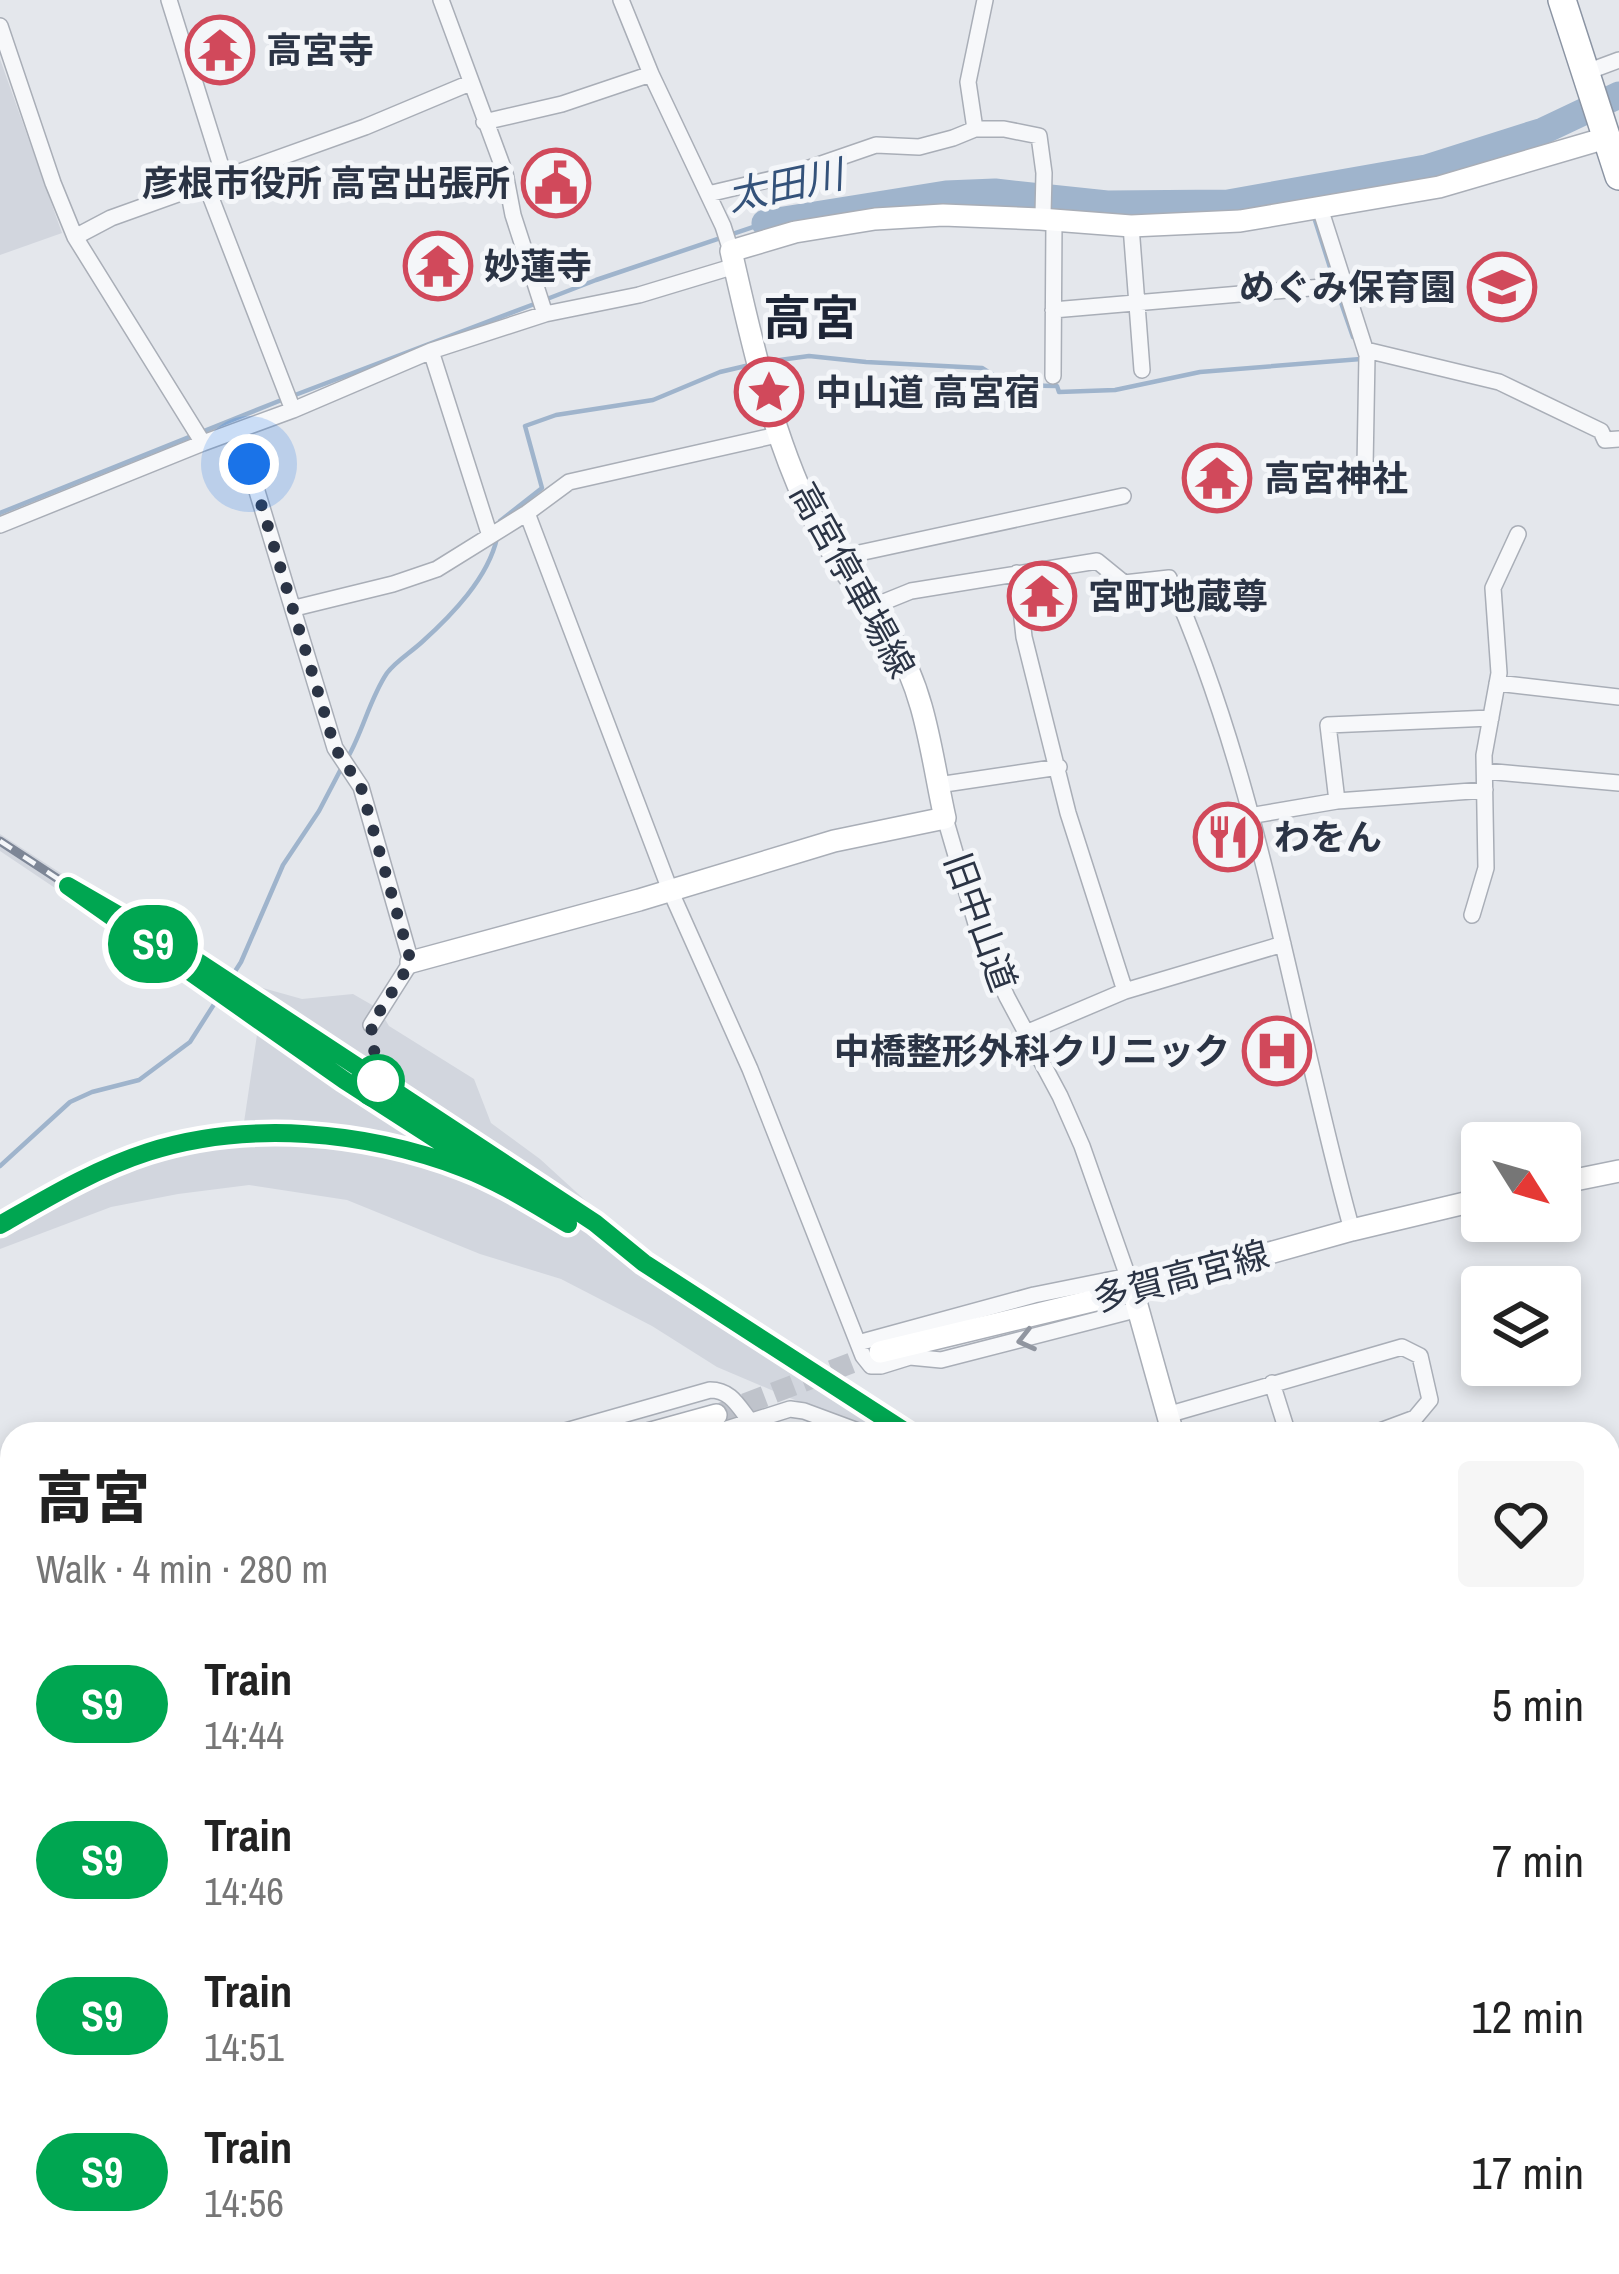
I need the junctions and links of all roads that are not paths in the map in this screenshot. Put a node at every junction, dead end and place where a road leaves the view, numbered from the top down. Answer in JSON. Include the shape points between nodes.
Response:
{"nodes":[{"id":1,"x":170,"y":0,"type":"edge"},
{"id":2,"x":441,"y":0,"type":"edge"},
{"id":3,"x":621,"y":0,"type":"edge"},
{"id":4,"x":985,"y":0,"type":"edge"},
{"id":5,"x":1562,"y":0,"type":"edge"},
{"id":6,"x":0,"y":26,"type":"edge"},
{"id":7,"x":1619,"y":60,"type":"edge"},
{"id":8,"x":651,"y":74,"type":"junction"},
{"id":9,"x":1585,"y":76,"type":"junction"},
{"id":10,"x":470,"y":82,"type":"junction"},
{"id":11,"x":484,"y":122,"type":"junction"},
{"id":12,"x":975,"y":129,"type":"junction"},
{"id":13,"x":1609,"y":131,"type":"edge"},
{"id":14,"x":1619,"y":176,"type":"edge"},
{"id":15,"x":225,"y":179,"type":"junction"},
{"id":16,"x":206,"y":185,"type":"junction"},
{"id":17,"x":708,"y":194,"type":"junction"},
{"id":18,"x":1320,"y":208,"type":"junction"},
{"id":19,"x":1045,"y":217,"type":"junction"},
{"id":20,"x":1131,"y":226,"type":"junction"},
{"id":21,"x":75,"y":237,"type":"junction"},
{"id":22,"x":729,"y":246,"type":"junction"},
{"id":23,"x":1344,"y":285,"type":"junction"},
{"id":24,"x":1137,"y":303,"type":"junction"},
{"id":25,"x":1053,"y":310,"type":"junction"},
{"id":26,"x":545,"y":314,"type":"junction"},
{"id":27,"x":1366,"y":350,"type":"junction"},
{"id":28,"x":431,"y":351,"type":"junction"},
{"id":29,"x":1142,"y":370,"type":"dead end"},
{"id":30,"x":1053,"y":376,"type":"dead end"},
{"id":31,"x":293,"y":410,"type":"junction"},
{"id":32,"x":239,"y":432,"type":"junction"},
{"id":33,"x":777,"y":435,"type":"junction"},
{"id":34,"x":1619,"y":439,"type":"edge"},
{"id":35,"x":202,"y":443,"type":"junction"},
{"id":36,"x":1365,"y":467,"type":"dead end"},
{"id":37,"x":1123,"y":496,"type":"dead end"},
{"id":38,"x":527,"y":513,"type":"junction"},
{"id":39,"x":0,"y":525,"type":"edge"},
{"id":40,"x":1518,"y":534,"type":"dead end"},
{"id":41,"x":490,"y":536,"type":"junction"},
{"id":42,"x":836,"y":558,"type":"junction"},
{"id":43,"x":1017,"y":573,"type":"junction"},
{"id":44,"x":295,"y":608,"type":"junction"},
{"id":45,"x":869,"y":608,"type":"junction"},
{"id":46,"x":1497,"y":683,"type":"junction"},
{"id":47,"x":1619,"y":697,"type":"edge"},
{"id":48,"x":1491,"y":718,"type":"junction"},
{"id":49,"x":1059,"y":767,"type":"junction"},
{"id":50,"x":1485,"y":771,"type":"junction"},
{"id":51,"x":1619,"y":782,"type":"edge"},
{"id":52,"x":938,"y":785,"type":"junction"},
{"id":53,"x":1485,"y":790,"type":"junction"},
{"id":54,"x":1337,"y":801,"type":"junction"},
{"id":55,"x":1249,"y":816,"type":"junction"},
{"id":56,"x":945,"y":818,"type":"junction"},
{"id":57,"x":670,"y":890,"type":"junction"},
{"id":58,"x":1472,"y":915,"type":"dead end"},
{"id":59,"x":1283,"y":944,"type":"junction"},
{"id":60,"x":411,"y":962,"type":"junction"},
{"id":61,"x":1125,"y":991,"type":"junction"},
{"id":62,"x":371,"y":1025,"type":"dead end"},
{"id":63,"x":1026,"y":1033,"type":"junction"},
{"id":64,"x":1619,"y":1171,"type":"edge"},
{"id":65,"x":1581,"y":1179,"type":"edge"},
{"id":66,"x":1461,"y":1204,"type":"edge"},
{"id":67,"x":1352,"y":1229,"type":"junction"},
{"id":68,"x":1133,"y":1292,"type":"junction"},
{"id":69,"x":858,"y":1343,"type":"junction"},
{"id":70,"x":880,"y":1352,"type":"tunnel mouth"},
{"id":71,"x":1272,"y":1383,"type":"junction"},
{"id":72,"x":750,"y":1421,"type":"junction"},
{"id":73,"x":597,"y":1422,"type":"edge"},
{"id":74,"x":738,"y":1422,"type":"edge"},
{"id":75,"x":834,"y":1422,"type":"edge"},
{"id":76,"x":1169,"y":1422,"type":"edge"},
{"id":77,"x":1177,"y":1422,"type":"edge"},
{"id":78,"x":1284,"y":1422,"type":"edge"},
{"id":79,"x":1404,"y":1422,"type":"edge"}],
"edges":[{"from":1,"to":15,"type":"street"},
{"from":2,"to":10,"type":"street"},
{"from":3,"to":8,"type":"street"},
{"from":4,"to":12,"type":"street","via":[[968,82]]},
{"from":5,"to":9,"type":"highway"},
{"from":6,"to":21,"type":"street"},
{"from":7,"to":9,"type":"street"},
{"from":8,"to":11,"type":"street"},
{"from":8,"to":17,"type":"street"},
{"from":9,"to":13,"type":"highway"},
{"from":10,"to":11,"type":"street"},
{"from":10,"to":15,"type":"street"},
{"from":11,"to":26,"type":"street"},
{"from":12,"to":17,"type":"street","via":[[919,147],[876,145]]},
{"from":12,"to":19,"type":"street","via":[[1039,136]]},
{"from":13,"to":14,"type":"highway"},
{"from":13,"to":18,"type":"main road","via":[[1439,187]]},
{"from":15,"to":16,"type":"street"},
{"from":16,"to":21,"type":"street"},
{"from":16,"to":31,"type":"street"},
{"from":17,"to":22,"type":"street"},
{"from":18,"to":20,"type":"main road"},
{"from":18,"to":23,"type":"street"},
{"from":19,"to":20,"type":"main road"},
{"from":19,"to":22,"type":"main road","via":[[875,219]]},
{"from":19,"to":25,"type":"street"},
{"from":20,"to":24,"type":"street"},
{"from":21,"to":35,"type":"street"},
{"from":22,"to":26,"type":"street","via":[[639,295]]},
{"from":22,"to":33,"type":"main road","name":"高宮停車場線"},
{"from":23,"to":24,"type":"street"},
{"from":23,"to":27,"type":"street"},
{"from":24,"to":25,"type":"street"},
{"from":24,"to":29,"type":"street"},
{"from":25,"to":30,"type":"street"},
{"from":26,"to":28,"type":"street"},
{"from":27,"to":34,"type":"street","via":[[1499,382],[1605,440]]},
{"from":27,"to":36,"type":"street"},
{"from":28,"to":31,"type":"street"},
{"from":28,"to":41,"type":"street"},
{"from":31,"to":32,"type":"street"},
{"from":32,"to":35,"type":"street"},
{"from":32,"to":44,"type":"street"},
{"from":33,"to":38,"type":"street","via":[[569,482]]},
{"from":33,"to":42,"type":"main road","name":"高宮停車場線"},
{"from":35,"to":39,"type":"street"},
{"from":37,"to":42,"type":"street"},
{"from":38,"to":41,"type":"street"},
{"from":38,"to":57,"type":"street"},
{"from":40,"to":46,"type":"street","via":[[1493,588]]},
{"from":41,"to":44,"type":"street","via":[[437,569]]},
{"from":42,"to":45,"type":"main road","name":"高宮停車場線"},
{"from":43,"to":45,"type":"street","via":[[911,591]]},
{"from":43,"to":49,"type":"street","via":[[1024,638]]},
{"from":43,"to":55,"type":"street","via":[[1097,561],[1124,583],[1168,578],[1194,635]]},
{"from":44,"to":60,"type":"street","via":[[335,748],[361,787]]},
{"from":45,"to":52,"type":"main road","name":"高宮停車場線","via":[[906,665]]},
{"from":46,"to":47,"type":"street"},
{"from":46,"to":48,"type":"street"},
{"from":48,"to":50,"type":"street"},
{"from":48,"to":54,"type":"street","via":[[1328,725]]},
{"from":49,"to":52,"type":"street"},
{"from":49,"to":61,"type":"street"},
{"from":50,"to":51,"type":"street"},
{"from":50,"to":53,"type":"street"},
{"from":52,"to":56,"type":"main road","name":"高宮停車場線"},
{"from":53,"to":54,"type":"street"},
{"from":53,"to":58,"type":"street","via":[[1486,868]]},
{"from":54,"to":55,"type":"street"},
{"from":55,"to":59,"type":"street"},
{"from":56,"to":57,"type":"main road"},
{"from":56,"to":63,"type":"street","name":"旧中山道","via":[[981,941]]},
{"from":57,"to":60,"type":"main road"},
{"from":57,"to":69,"type":"street"},
{"from":59,"to":61,"type":"street"},
{"from":59,"to":67,"type":"street"},
{"from":60,"to":62,"type":"street"},
{"from":61,"to":63,"type":"street"},
{"from":63,"to":68,"type":"street","name":"旧中山道","via":[[1082,1146]]},
{"from":64,"to":65,"type":"main road"},
{"from":66,"to":67,"type":"main road","name":"多賀高宮線"},
{"from":67,"to":68,"type":"main road","name":"多賀高宮線"},
{"from":68,"to":69,"type":"street","via":[[1034,1295]]},
{"from":68,"to":69,"type":"street","one_way":true,"via":[[940,1360],[871,1366]]},
{"from":68,"to":70,"type":"main road","name":"多賀高宮線"},
{"from":68,"to":76,"type":"main road"},
{"from":71,"to":77,"type":"street"},
{"from":71,"to":78,"type":"street"},
{"from":71,"to":79,"type":"street","via":[[1402,1346],[1420,1356],[1430,1400]]},
{"from":72,"to":73,"type":"street","via":[[732,1396],[710,1390]]},
{"from":72,"to":74,"type":"street"},
{"from":72,"to":75,"type":"street","via":[[790,1409]]}]}
